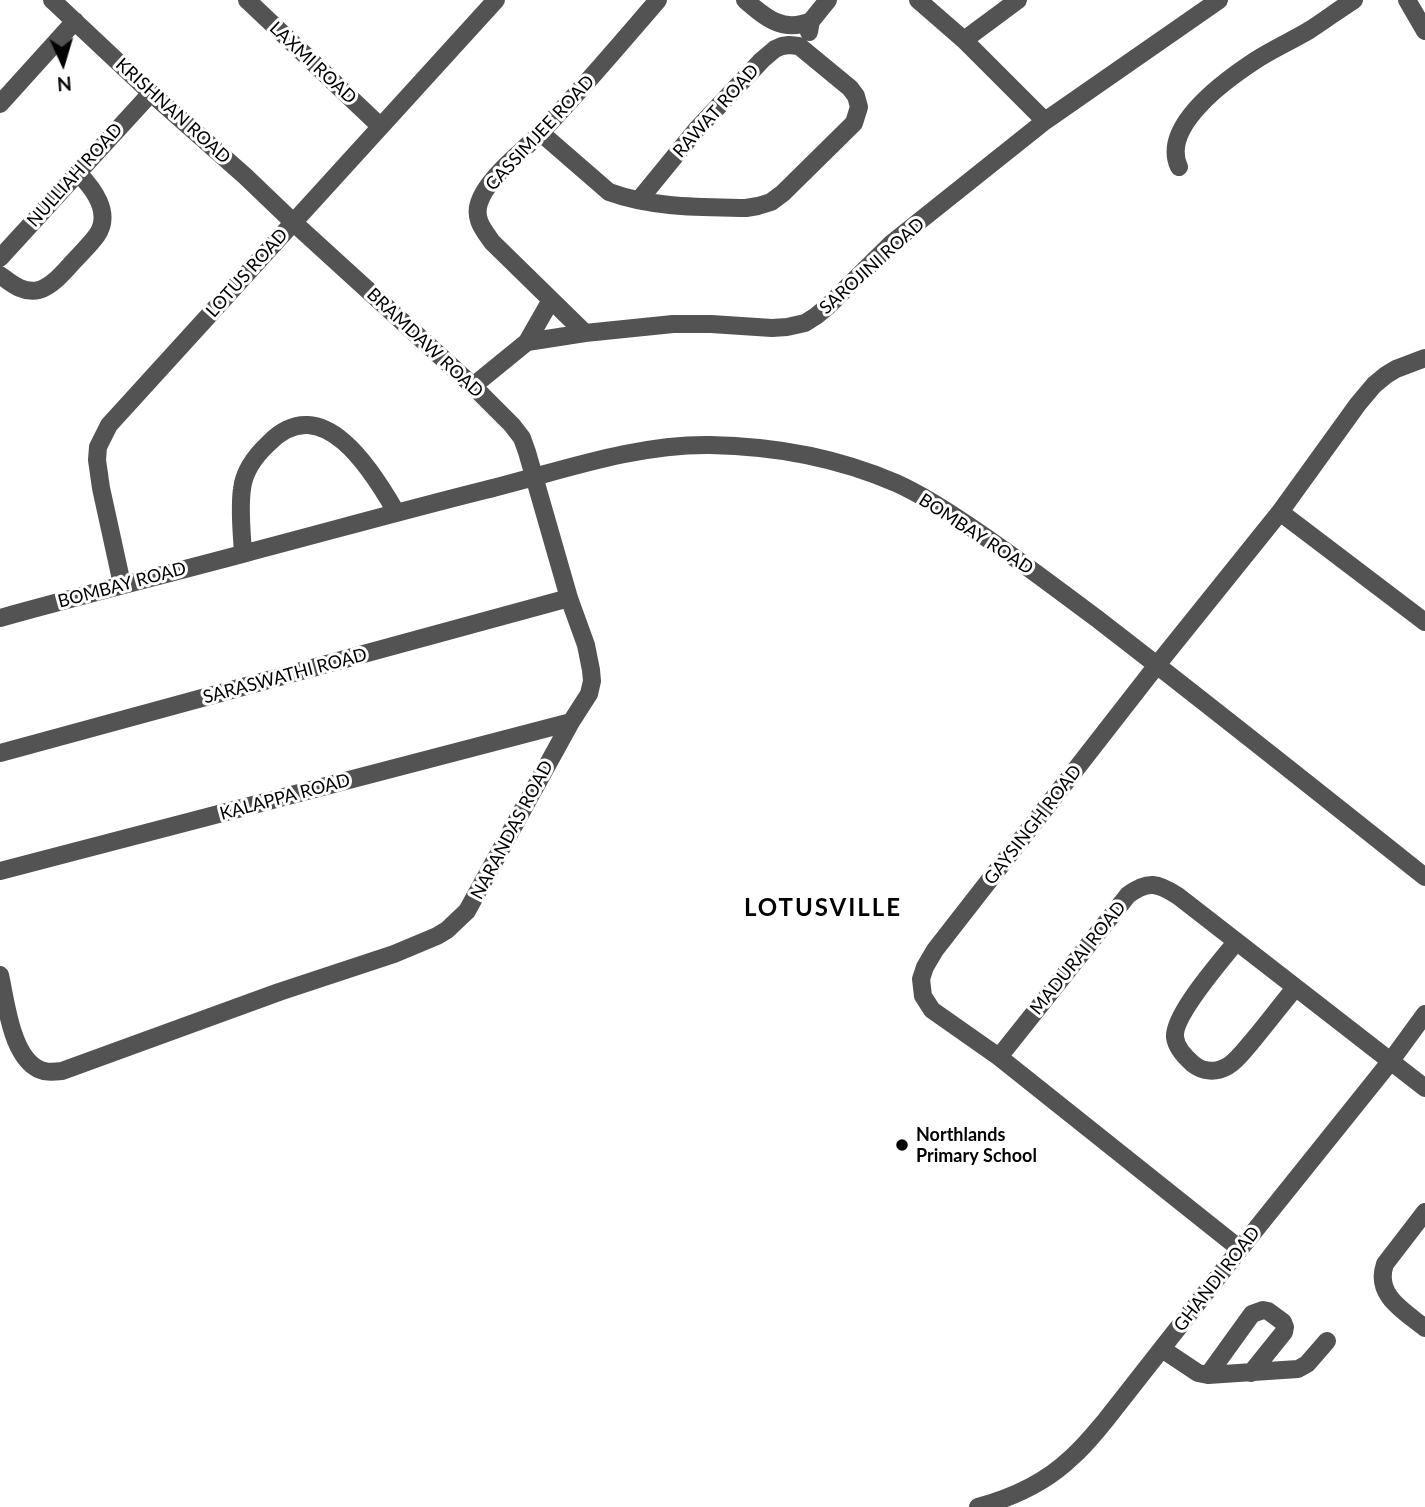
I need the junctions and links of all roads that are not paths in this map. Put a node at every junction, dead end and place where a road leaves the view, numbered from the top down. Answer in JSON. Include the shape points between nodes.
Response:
{"nodes":[{"id":1,"x":52,"y":0,"type":"edge"},
{"id":2,"x":247,"y":0,"type":"edge"},
{"id":3,"x":496,"y":0,"type":"edge"},
{"id":4,"x":659,"y":0,"type":"edge"},
{"id":5,"x":746,"y":0,"type":"edge"},
{"id":6,"x":828,"y":0,"type":"edge"},
{"id":7,"x":918,"y":0,"type":"edge"},
{"id":8,"x":1018,"y":0,"type":"edge"},
{"id":9,"x":1219,"y":0,"type":"edge"},
{"id":10,"x":1353,"y":0,"type":"edge"},
{"id":11,"x":1407,"y":0,"type":"edge"},
{"id":12,"x":75,"y":21,"type":"junction"},
{"id":13,"x":811,"y":21,"type":"junction"},
{"id":14,"x":1425,"y":31,"type":"edge"},
{"id":15,"x":964,"y":40,"type":"junction"},
{"id":16,"x":806,"y":50,"type":"junction"},
{"id":17,"x":151,"y":93,"type":"junction"},
{"id":18,"x":0,"y":103,"type":"edge"},
{"id":19,"x":1045,"y":121,"type":"junction"},
{"id":20,"x":380,"y":126,"type":"junction"},
{"id":21,"x":541,"y":132,"type":"junction"},
{"id":22,"x":1179,"y":167,"type":"dead end"},
{"id":23,"x":78,"y":173,"type":"junction"},
{"id":24,"x":639,"y":200,"type":"junction"},
{"id":25,"x":293,"y":222,"type":"junction"},
{"id":26,"x":0,"y":258,"type":"edge"},
{"id":27,"x":0,"y":275,"type":"edge"},
{"id":28,"x":551,"y":300,"type":"junction"},
{"id":29,"x":585,"y":333,"type":"junction"},
{"id":30,"x":527,"y":342,"type":"junction"},
{"id":31,"x":1425,"y":358,"type":"edge"},
{"id":32,"x":473,"y":386,"type":"junction"},
{"id":33,"x":535,"y":478,"type":"junction"},
{"id":34,"x":396,"y":512,"type":"junction"},
{"id":35,"x":1280,"y":512,"type":"junction"},
{"id":36,"x":243,"y":554,"type":"junction"},
{"id":37,"x":122,"y":584,"type":"junction"},
{"id":38,"x":569,"y":598,"type":"junction"},
{"id":39,"x":0,"y":618,"type":"edge"},
{"id":40,"x":1425,"y":622,"type":"edge"},
{"id":41,"x":1157,"y":665,"type":"junction"},
{"id":42,"x":571,"y":722,"type":"junction"},
{"id":43,"x":0,"y":753,"type":"edge"},
{"id":44,"x":0,"y":872,"type":"edge"},
{"id":45,"x":1425,"y":877,"type":"edge"},
{"id":46,"x":1236,"y":942,"type":"junction"},
{"id":47,"x":0,"y":975,"type":"edge"},
{"id":48,"x":1295,"y":988,"type":"junction"},
{"id":49,"x":1425,"y":1014,"type":"edge"},
{"id":50,"x":999,"y":1057,"type":"junction"},
{"id":51,"x":1390,"y":1062,"type":"junction"},
{"id":52,"x":1425,"y":1088,"type":"edge"},
{"id":53,"x":1425,"y":1212,"type":"edge"},
{"id":54,"x":1240,"y":1249,"type":"junction"},
{"id":55,"x":1425,"y":1328,"type":"edge"},
{"id":56,"x":1327,"y":1341,"type":"dead end"},
{"id":57,"x":1162,"y":1349,"type":"junction"},
{"id":58,"x":1251,"y":1373,"type":"junction"},
{"id":59,"x":1208,"y":1375,"type":"junction"},
{"id":60,"x":978,"y":1507,"type":"edge"}],
"edges":[{"from":1,"to":12,"type":"street","name":"KRISHNAN ROAD"},
{"from":2,"to":20,"type":"street","name":"LAXMI ROAD"},
{"from":3,"to":20,"type":"street","name":"LOTUS ROAD"},
{"from":4,"to":21,"type":"street","name":"CASSIMJEE ROAD"},
{"from":5,"to":13,"type":"street","via":[[780,24]]},
{"from":6,"to":13,"type":"street"},
{"from":7,"to":15,"type":"street"},
{"from":8,"to":15,"type":"street"},
{"from":9,"to":19,"type":"street","name":"SAROJINI ROAD"},
{"from":10,"to":22,"type":"street","via":[[1256,60],[1193,111],[1175,145]]},
{"from":11,"to":14,"type":"street"},
{"from":12,"to":17,"type":"street","name":"KRISHNAN ROAD"},
{"from":12,"to":18,"type":"street"},
{"from":13,"to":16,"type":"street"},
{"from":15,"to":19,"type":"street"},
{"from":16,"to":24,"type":"street","name":"RAWAT ROAD","via":[[789,45],[762,60]]},
{"from":16,"to":24,"type":"street","via":[[850,88],[858,112],[854,123],[783,193],[771,202],[746,208]]},
{"from":17,"to":23,"type":"street","name":"NULLIAH ROAD"},
{"from":17,"to":25,"type":"street","name":"KRISHNAN ROAD"},
{"from":19,"to":29,"type":"street","name":"SAROJINI ROAD","via":[[892,243],[805,323],[772,328],[673,324]]},
{"from":20,"to":25,"type":"street","name":"LOTUS ROAD"},
{"from":21,"to":24,"type":"street","via":[[609,192]]},
{"from":21,"to":28,"type":"street","name":"CASSIMJEE ROAD","via":[[489,185],[477,216],[492,242]]},
{"from":23,"to":26,"type":"street","name":"NULLIAH ROAD"},
{"from":23,"to":27,"type":"street","via":[[99,201],[102,224],[98,234],[62,275],[39,290],[20,289]]},
{"from":25,"to":32,"type":"street","name":"BRAMDAW ROAD"},
{"from":25,"to":37,"type":"street","name":"LOTUS ROAD","via":[[102,438],[97,460]]},
{"from":28,"to":29,"type":"street","name":"CASSIMJEE ROAD"},
{"from":28,"to":30,"type":"street"},
{"from":29,"to":30,"type":"street","name":"SAROJINI ROAD"},
{"from":30,"to":32,"type":"street"},
{"from":31,"to":35,"type":"street","name":"GAYSINGH ROAD","via":[[1396,369],[1374,385]]},
{"from":32,"to":33,"type":"street","name":"BRAMDAW ROAD","via":[[522,438]]},
{"from":33,"to":34,"type":"street","name":"BOMBAY ROAD"},
{"from":33,"to":38,"type":"street","name":"NARANDAS ROAD"},
{"from":33,"to":41,"type":"street","name":"BOMBAY ROAD","via":[[609,458],[708,445],[812,456],[852,467],[897,483],[941,507]]},
{"from":34,"to":36,"type":"street","name":"BOMBAY ROAD"},
{"from":34,"to":36,"type":"street","via":[[379,483],[336,435],[314,425],[292,426],[279,432],[246,473],[241,508]]},
{"from":35,"to":40,"type":"street"},
{"from":35,"to":41,"type":"street","name":"GAYSINGH ROAD"},
{"from":36,"to":37,"type":"street","name":"BOMBAY ROAD"},
{"from":37,"to":39,"type":"street","name":"BOMBAY ROAD"},
{"from":38,"to":42,"type":"street","name":"NARANDAS ROAD","via":[[586,645],[592,681]]},
{"from":38,"to":43,"type":"street","name":"SARASWATHI ROAD"},
{"from":41,"to":45,"type":"street","name":"BOMBAY ROAD"},
{"from":41,"to":50,"type":"street","name":"GAYSINGH ROAD","via":[[925,967],[921,987],[932,1010]]},
{"from":42,"to":44,"type":"street","name":"KALAPPA ROAD"},
{"from":42,"to":47,"type":"street","name":"NARANDAS ROAD","via":[[467,911],[437,936],[62,1071],[36,1068],[19,1048]]},
{"from":46,"to":48,"type":"street","name":"MADURAI ROAD"},
{"from":46,"to":48,"type":"street","via":[[1178,1023],[1176,1042],[1198,1068],[1209,1071],[1229,1066]]},
{"from":46,"to":50,"type":"street","name":"MADURAI ROAD","via":[[1166,888],[1154,884],[1138,887]]},
{"from":48,"to":51,"type":"street","name":"MADURAI ROAD"},
{"from":49,"to":51,"type":"street","name":"GHANDI ROAD"},
{"from":50,"to":54,"type":"street","name":"GAYSINGH ROAD"},
{"from":51,"to":52,"type":"street","name":"MADURAI ROAD"},
{"from":51,"to":54,"type":"street","name":"GHANDI ROAD"},
{"from":53,"to":55,"type":"street","via":[[1385,1264],[1383,1282],[1392,1301]]},
{"from":54,"to":57,"type":"street","name":"GHANDI ROAD"},
{"from":56,"to":58,"type":"street","via":[[1298,1369]]},
{"from":57,"to":59,"type":"street"},
{"from":57,"to":60,"type":"street","name":"GHANDI ROAD","via":[[1069,1461],[1020,1492]]},
{"from":58,"to":59,"type":"street"},
{"from":58,"to":59,"type":"street","via":[[1284,1332],[1283,1322],[1268,1311],[1252,1314]]}]}
